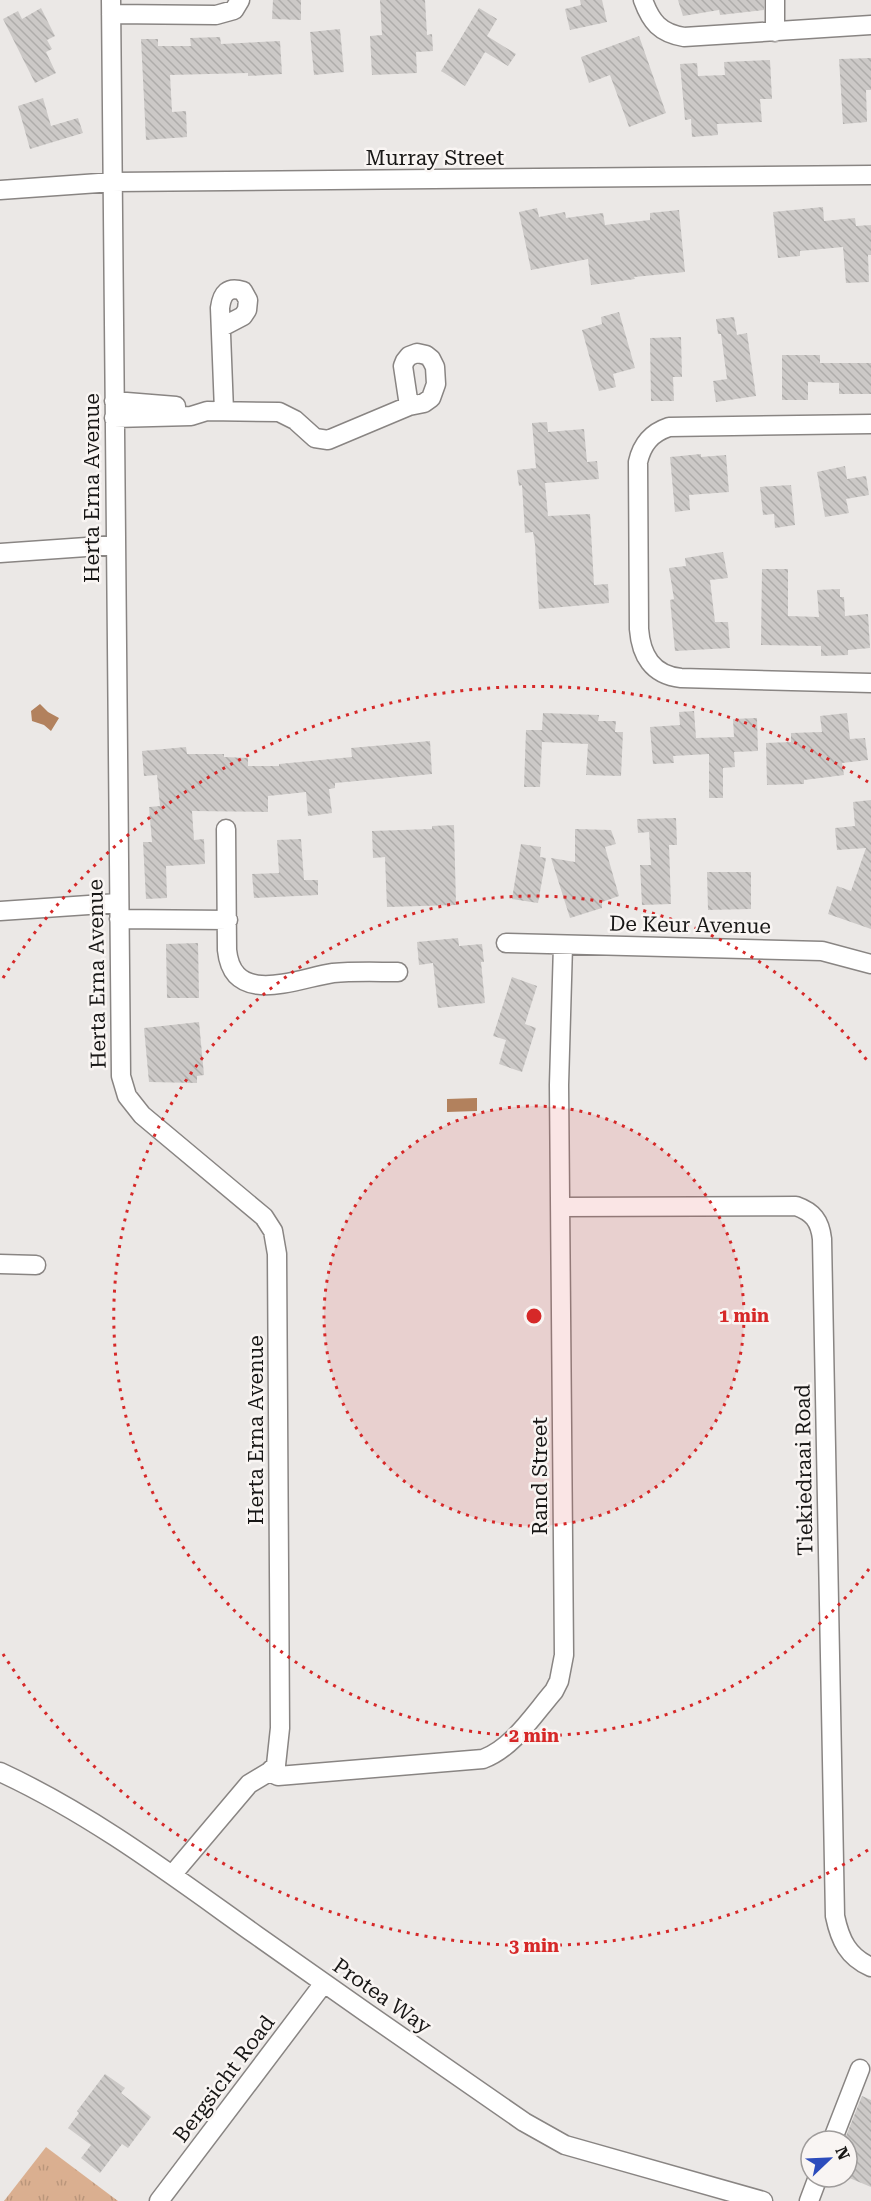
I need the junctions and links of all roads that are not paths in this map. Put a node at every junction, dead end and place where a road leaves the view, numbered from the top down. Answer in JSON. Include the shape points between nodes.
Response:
{"nodes":[{"id":1,"x":240,"y":0,"type":"edge"},
{"id":2,"x":643,"y":0,"type":"edge"},
{"id":3,"x":775,"y":0,"type":"edge"},
{"id":4,"x":111,"y":7,"type":"edge"},
{"id":5,"x":871,"y":25,"type":"edge"},
{"id":6,"x":775,"y":32,"type":"junction"},
{"id":7,"x":871,"y":175,"type":"edge"},
{"id":8,"x":112,"y":182,"type":"junction"},
{"id":9,"x":0,"y":190,"type":"edge"},
{"id":10,"x":222,"y":327,"type":"dead end"},
{"id":11,"x":409,"y":406,"type":"dead end"},
{"id":12,"x":114,"y":409,"type":"junction"},
{"id":13,"x":216,"y":411,"type":"junction"},
{"id":14,"x":871,"y":424,"type":"edge"},
{"id":15,"x":115,"y":545,"type":"junction"},
{"id":16,"x":0,"y":553,"type":"edge"},
{"id":17,"x":871,"y":683,"type":"edge"},
{"id":18,"x":226,"y":829,"type":"dead end"},
{"id":19,"x":0,"y":911,"type":"edge"},
{"id":20,"x":118,"y":911,"type":"junction"},
{"id":21,"x":228,"y":920,"type":"junction"},
{"id":22,"x":506,"y":943,"type":"dead end"},
{"id":23,"x":563,"y":945,"type":"junction"},
{"id":24,"x":871,"y":964,"type":"edge"},
{"id":25,"x":399,"y":972,"type":"dead end"},
{"id":26,"x":560,"y":1207,"type":"junction"},
{"id":27,"x":0,"y":1264,"type":"edge"},
{"id":28,"x":36,"y":1265,"type":"dead end"},
{"id":29,"x":0,"y":1772,"type":"edge"},
{"id":30,"x":269,"y":1772,"type":"junction"},
{"id":31,"x":172,"y":1875,"type":"junction"},
{"id":32,"x":871,"y":1967,"type":"edge"},
{"id":33,"x":324,"y":1983,"type":"junction"},
{"id":34,"x":860,"y":2068,"type":"dead end"},
{"id":35,"x":837,"y":2129,"type":"edge"},
{"id":36,"x":159,"y":2201,"type":"edge"},
{"id":37,"x":764,"y":2201,"type":"edge"}],
"edges":[{"from":1,"to":4,"type":"street","via":[[234,9],[216,15]]},
{"from":2,"to":6,"type":"street","via":[[651,18],[670,34],[684,37]]},
{"from":3,"to":6,"type":"street"},
{"from":4,"to":8,"type":"street","name":"Herta Erna Avenue"},
{"from":5,"to":6,"type":"street"},
{"from":7,"to":8,"type":"street","name":"Murray Street"},
{"from":8,"to":9,"type":"street","name":"Murray Street"},
{"from":8,"to":12,"type":"street","name":"Herta Erna Avenue"},
{"from":10,"to":13,"type":"street"},
{"from":11,"to":13,"type":"street","via":[[328,440],[315,438],[279,412]]},
{"from":12,"to":13,"type":"street","via":[[191,416]]},
{"from":12,"to":15,"type":"street","name":"Herta Erna Avenue"},
{"from":14,"to":17,"type":"street","via":[[677,425],[661,429],[647,440],[640,454],[639,558],[640,643],[650,665],[665,674],[681,678]]},
{"from":15,"to":16,"type":"street"},
{"from":15,"to":20,"type":"street","name":"Herta Erna Avenue"},
{"from":18,"to":21,"type":"street"},
{"from":19,"to":20,"type":"street"},
{"from":20,"to":21,"type":"street"},
{"from":20,"to":30,"type":"street","name":"Herta Erna Avenue","via":[[120,1066],[127,1096],[142,1115],[264,1217],[276,1243],[280,1728],[276,1765]]},
{"from":21,"to":25,"type":"street","via":[[227,950],[232,970],[252,984],[277,985],[340,972]]},
{"from":22,"to":23,"type":"street","name":"De Keur Avenue"},
{"from":23,"to":24,"type":"street","name":"De Keur Avenue","via":[[822,951]]},
{"from":23,"to":26,"type":"street","name":"Rand Street"},
{"from":26,"to":30,"type":"street","name":"Rand Street","via":[[564,1655],[559,1682],[511,1739],[483,1759],[278,1776]]},
{"from":26,"to":32,"type":"street","name":"Tiekiedraai Road","via":[[796,1206],[807,1210],[818,1222],[822,1239],[835,1916],[839,1936],[848,1951]]},
{"from":27,"to":28,"type":"street"},
{"from":29,"to":31,"type":"street","name":"Protea Way","via":[[90,1819]]},
{"from":30,"to":31,"type":"street","via":[[249,1784]]},
{"from":31,"to":33,"type":"street","name":"Protea Way"},
{"from":33,"to":36,"type":"street","name":"Bergsicht Road"},
{"from":33,"to":37,"type":"street","name":"Protea Way","via":[[551,2139]]},
{"from":34,"to":35,"type":"street"}]}
